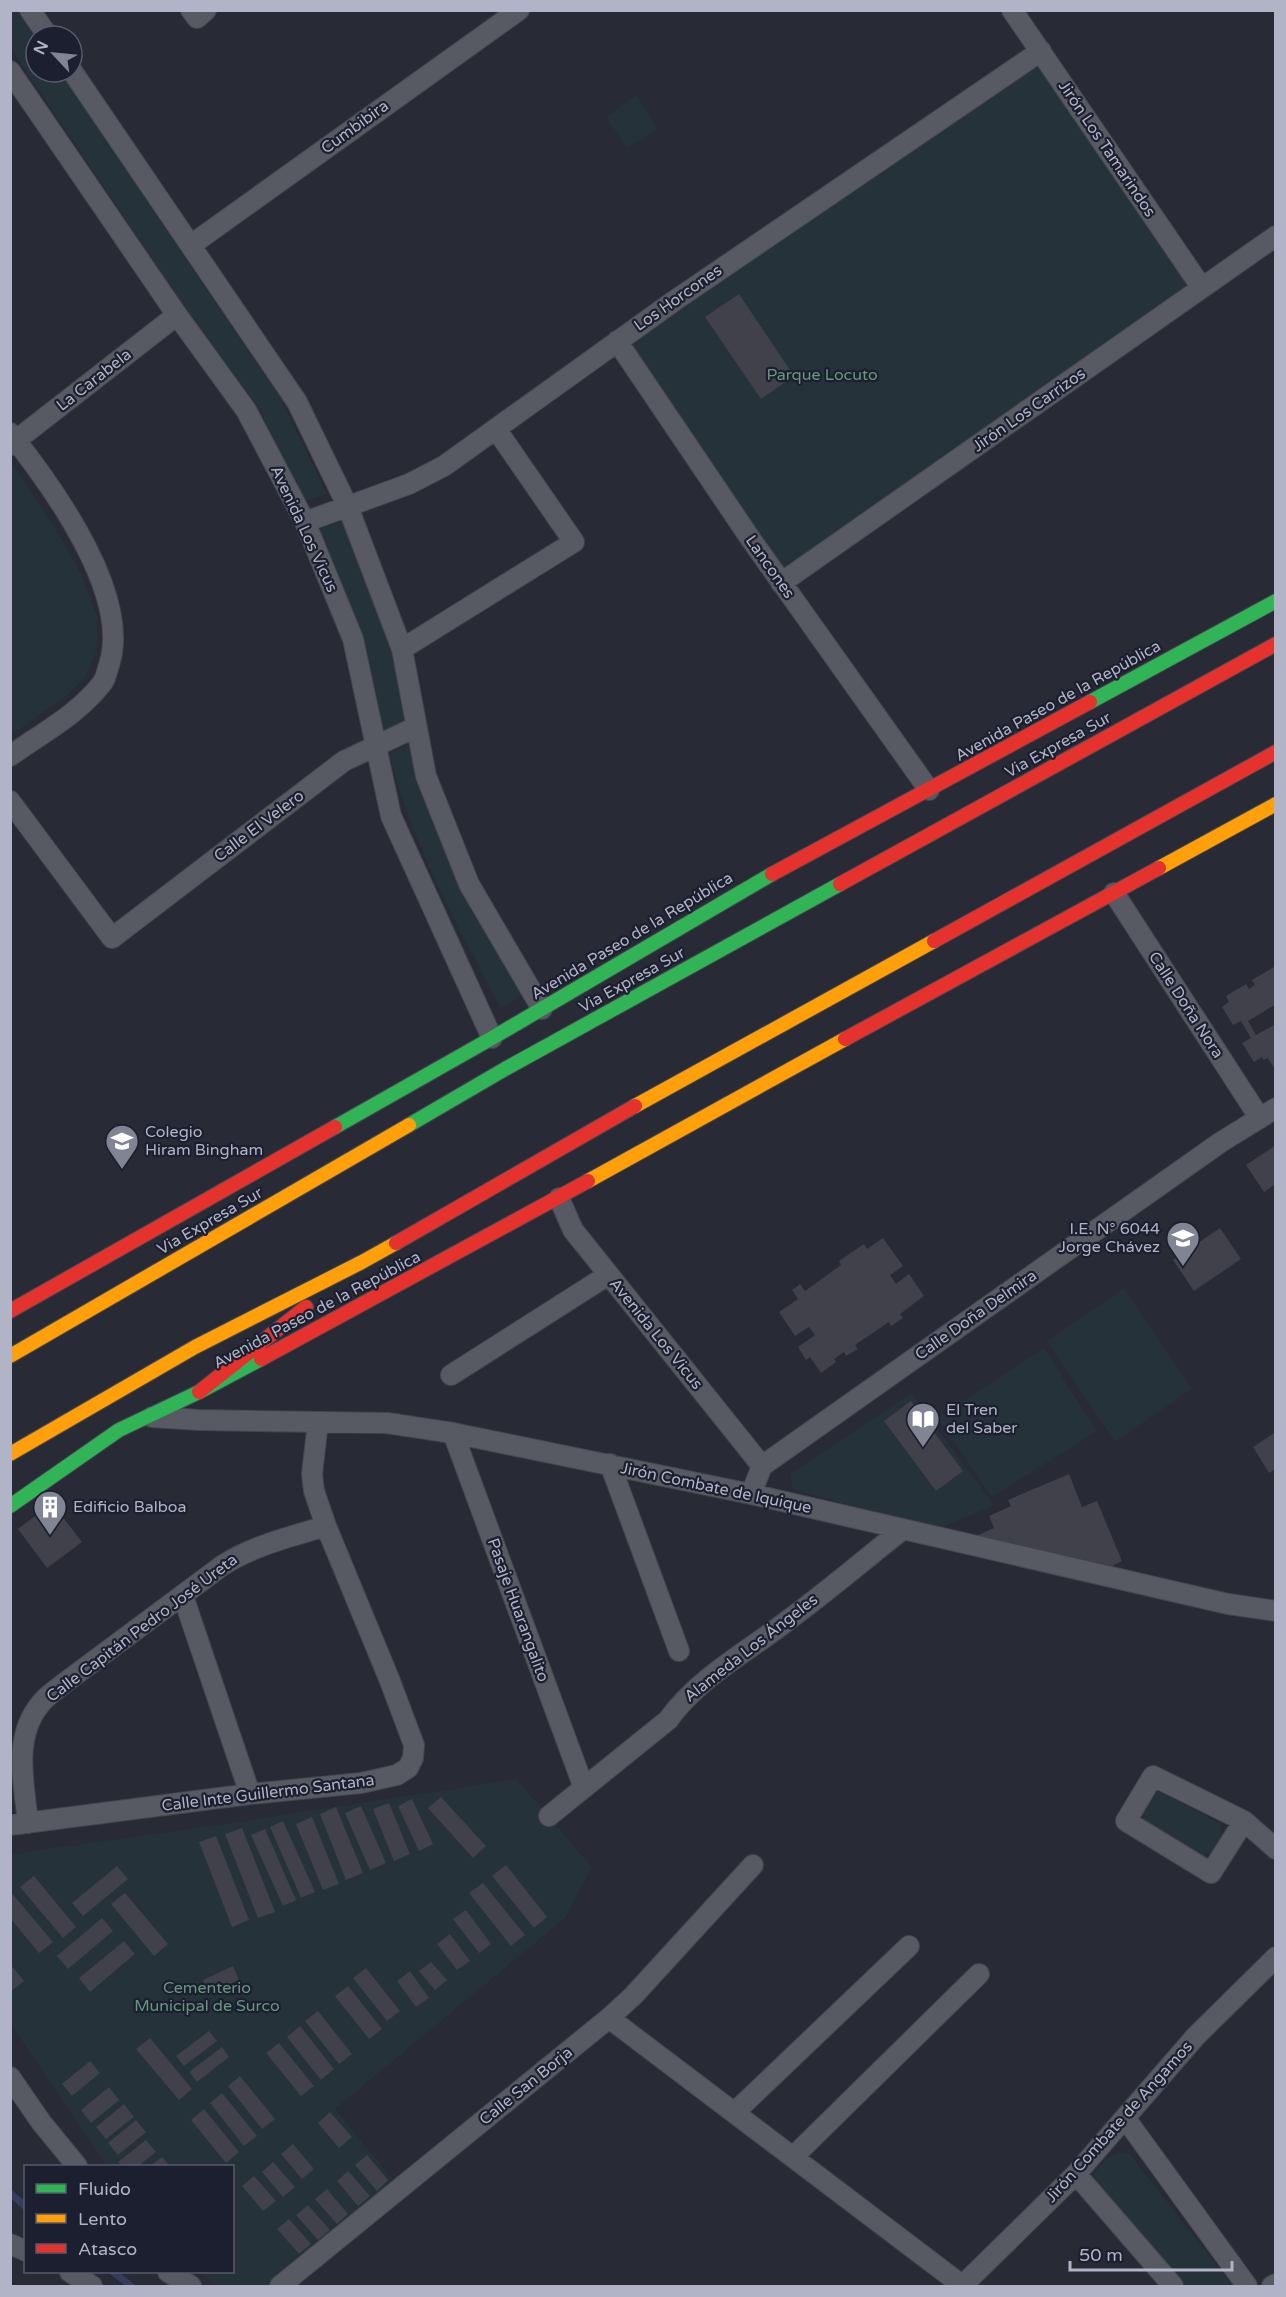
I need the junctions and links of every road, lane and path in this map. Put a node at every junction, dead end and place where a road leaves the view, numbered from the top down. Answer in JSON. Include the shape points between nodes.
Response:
{"nodes":[{"id":1,"x":30,"y":10,"type":"edge"},
{"id":2,"x":191,"y":10,"type":"edge"},
{"id":3,"x":206,"y":10,"type":"edge"},
{"id":4,"x":519,"y":10,"type":"edge"},
{"id":5,"x":1012,"y":10,"type":"edge"},
{"id":6,"x":40,"y":24,"type":"edge"},
{"id":7,"x":1041,"y":51,"type":"junction"},
{"id":8,"x":10,"y":71,"type":"edge"},
{"id":9,"x":81,"y":84,"type":"edge"},
{"id":10,"x":1275,"y":236,"type":"edge"},
{"id":11,"x":191,"y":245,"type":"junction"},
{"id":12,"x":1202,"y":288,"type":"junction"},
{"id":13,"x":177,"y":315,"type":"junction"},
{"id":14,"x":616,"y":341,"type":"junction"},
{"id":15,"x":496,"y":429,"type":"junction"},
{"id":16,"x":12,"y":439,"type":"edge"},
{"id":17,"x":348,"y":507,"type":"junction"},
{"id":18,"x":305,"y":522,"type":"junction"},
{"id":19,"x":781,"y":583,"type":"junction"},
{"id":20,"x":1275,"y":601,"type":"edge"},
{"id":21,"x":1275,"y":644,"type":"edge"},
{"id":22,"x":402,"y":649,"type":"junction"},
{"id":23,"x":416,"y":727,"type":"junction"},
{"id":24,"x":376,"y":746,"type":"junction"},
{"id":25,"x":1275,"y":752,"type":"edge"},
{"id":26,"x":10,"y":756,"type":"edge"},
{"id":27,"x":929,"y":790,"type":"junction"},
{"id":28,"x":10,"y":801,"type":"edge"},
{"id":29,"x":1275,"y":804,"type":"edge"},
{"id":30,"x":1114,"y":893,"type":"junction"},
{"id":31,"x":542,"y":1009,"type":"junction"},
{"id":32,"x":492,"y":1038,"type":"junction"},
{"id":33,"x":1267,"y":1112,"type":"edge"},
{"id":34,"x":559,"y":1198,"type":"junction"},
{"id":35,"x":362,"y":1262,"type":"junction"},
{"id":36,"x":608,"y":1275,"type":"junction"},
{"id":37,"x":10,"y":1311,"type":"edge"},
{"id":38,"x":10,"y":1356,"type":"edge"},
{"id":39,"x":451,"y":1375,"type":"dead end"},
{"id":40,"x":199,"y":1392,"type":"junction"},
{"id":41,"x":149,"y":1417,"type":"junction"},
{"id":42,"x":318,"y":1422,"type":"junction"},
{"id":43,"x":453,"y":1433,"type":"junction"},
{"id":44,"x":10,"y":1454,"type":"edge"},
{"id":45,"x":610,"y":1464,"type":"junction"},
{"id":46,"x":762,"y":1466,"type":"junction"},
{"id":47,"x":750,"y":1494,"type":"junction"},
{"id":48,"x":10,"y":1506,"type":"edge"},
{"id":49,"x":326,"y":1526,"type":"junction"},
{"id":50,"x":902,"y":1530,"type":"junction"},
{"id":51,"x":183,"y":1596,"type":"junction"},
{"id":52,"x":1275,"y":1611,"type":"edge"},
{"id":53,"x":679,"y":1651,"type":"dead end"},
{"id":54,"x":584,"y":1788,"type":"junction"},
{"id":55,"x":250,"y":1794,"type":"junction"},
{"id":56,"x":549,"y":1816,"type":"dead end"},
{"id":57,"x":1244,"y":1821,"type":"junction"},
{"id":58,"x":19,"y":1824,"type":"edge"},
{"id":59,"x":1275,"y":1849,"type":"edge"},
{"id":60,"x":753,"y":1865,"type":"dead end"},
{"id":61,"x":909,"y":1946,"type":"dead end"},
{"id":62,"x":1275,"y":1957,"type":"edge"},
{"id":63,"x":979,"y":1974,"type":"dead end"},
{"id":64,"x":609,"y":2018,"type":"junction"},
{"id":65,"x":10,"y":2077,"type":"edge"},
{"id":66,"x":735,"y":2112,"type":"junction"},
{"id":67,"x":1125,"y":2118,"type":"junction"},
{"id":68,"x":793,"y":2157,"type":"junction"},
{"id":69,"x":75,"y":2165,"type":"edge"},
{"id":70,"x":1076,"y":2174,"type":"junction"},
{"id":71,"x":10,"y":2244,"type":"edge"},
{"id":72,"x":24,"y":2250,"type":"edge"},
{"id":73,"x":73,"y":2273,"type":"edge"},
{"id":74,"x":171,"y":2273,"type":"edge"},
{"id":75,"x":92,"y":2286,"type":"edge"},
{"id":76,"x":190,"y":2286,"type":"edge"},
{"id":77,"x":280,"y":2286,"type":"edge"},
{"id":78,"x":963,"y":2286,"type":"edge"},
{"id":79,"x":1173,"y":2286,"type":"edge"},
{"id":80,"x":1247,"y":2286,"type":"edge"}],
"edges":[{"from":1,"to":6,"type":"street"},
{"from":2,"to":3,"type":"street","via":[[197,18]]},
{"from":4,"to":11,"type":"street","name":"Cumbibira"},
{"from":5,"to":7,"type":"street","name":"Jirón Los Tamarindos"},
{"from":7,"to":12,"type":"street","name":"Jirón Los Tamarindos"},
{"from":7,"to":14,"type":"street","name":"Los Horcones"},
{"from":8,"to":13,"type":"street","name":"Avenida Los Vicus"},
{"from":9,"to":11,"type":"street"},
{"from":10,"to":12,"type":"street","name":"Jirón Los Carrizos"},
{"from":11,"to":17,"type":"street","via":[[297,402]]},
{"from":12,"to":19,"type":"street","name":"Jirón Los Carrizos"},
{"from":13,"to":16,"type":"street","name":"La Carabela"},
{"from":13,"to":18,"type":"street","name":"Avenida Los Vicus","via":[[246,410]]},
{"from":14,"to":15,"type":"street","name":"Los Horcones"},
{"from":14,"to":19,"type":"street","name":"Lancones"},
{"from":15,"to":17,"type":"street","name":"Los Horcones","via":[[444,466]]},
{"from":15,"to":22,"type":"street","via":[[574,542]]},
{"from":16,"to":26,"type":"street","via":[[70,517],[108,598],[114,627],[113,655],[105,680],[68,717]]},
{"from":17,"to":18,"type":"street","name":"Los Horcones"},
{"from":17,"to":22,"type":"street"},
{"from":18,"to":24,"type":"street","name":"Avenida Los Vicus","via":[[353,639]]},
{"from":19,"to":27,"type":"street","name":"Lancones"},
{"from":20,"to":27,"type":"main road","name":"Avenida Paseo de la República"},
{"from":21,"to":38,"type":"main road","name":"Via Expresa Sur","via":[[505,1069]]},
{"from":22,"to":23,"type":"street"},
{"from":23,"to":24,"type":"street","name":"Calle El Velero"},
{"from":23,"to":31,"type":"street","via":[[426,776],[469,884]]},
{"from":24,"to":28,"type":"street","name":"Calle El Velero","via":[[344,761],[112,938]]},
{"from":24,"to":32,"type":"street","name":"Avenida Los Vicus","via":[[391,816]]},
{"from":25,"to":35,"type":"main road"},
{"from":27,"to":31,"type":"main road","name":"Avenida Paseo de la República","via":[[741,891]]},
{"from":29,"to":30,"type":"main road","name":"Avenida Paseo de la República"},
{"from":30,"to":33,"type":"street","name":"Calle Doña Nora"},
{"from":30,"to":34,"type":"main road","name":"Avenida Paseo de la República"},
{"from":31,"to":32,"type":"main road","name":"Avenida Paseo de la República"},
{"from":32,"to":37,"type":"main road","name":"Avenida Paseo de la República"},
{"from":33,"to":46,"type":"street","name":"Calle Doña Delmira"},
{"from":34,"to":36,"type":"street","name":"Avenida Los Vicus","via":[[573,1230]]},
{"from":34,"to":40,"type":"main road","name":"Avenida Paseo de la República"},
{"from":35,"to":40,"type":"main road"},
{"from":35,"to":44,"type":"main road","via":[[195,1347]]},
{"from":36,"to":39,"type":"street"},
{"from":36,"to":46,"type":"street","name":"Avenida Los Vicus"},
{"from":40,"to":41,"type":"main road","name":"Avenida Paseo de la República"},
{"from":41,"to":42,"type":"street","name":"Jirón Combate de Iquique"},
{"from":41,"to":48,"type":"main road","name":"Avenida Paseo de la República","via":[[119,1430]]},
{"from":42,"to":43,"type":"street","name":"Jirón Combate de Iquique","via":[[387,1424]]},
{"from":42,"to":49,"type":"street","name":"Calle Inte Guillermo Santana","via":[[312,1474]]},
{"from":43,"to":45,"type":"street","name":"Jirón Combate de Iquique"},
{"from":43,"to":54,"type":"street","name":"Pasaje Huarangalito"},
{"from":45,"to":47,"type":"street","name":"Jirón Combate de Iquique"},
{"from":45,"to":53,"type":"street"},
{"from":46,"to":47,"type":"street"},
{"from":47,"to":50,"type":"street","name":"Jirón Combate de Iquique"},
{"from":49,"to":51,"type":"street","name":"Calle Capitán Pedro José Ureta","via":[[241,1553]]},
{"from":49,"to":55,"type":"street","name":"Calle Inte Guillermo Santana","via":[[414,1745],[413,1758],[408,1768],[381,1780]]},
{"from":50,"to":52,"type":"street","name":"Jirón Combate de Iquique","via":[[1235,1606]]},
{"from":50,"to":54,"type":"street","name":"Alameda Los Ángeles","via":[[791,1619],[699,1685],[668,1720]]},
{"from":51,"to":55,"type":"street"},
{"from":51,"to":58,"type":"street","name":"Calle Capitán Pedro José Ureta","via":[[42,1702],[28,1728],[22,1757]]},
{"from":54,"to":56,"type":"street","name":"Alameda Los Ángeles"},
{"from":55,"to":58,"type":"street","name":"Calle Inte Guillermo Santana"},
{"from":57,"to":57,"type":"street","via":[[1153,1776],[1125,1821],[1211,1873]]},
{"from":57,"to":59,"type":"street"},
{"from":60,"to":64,"type":"street","name":"Calle San Borja"},
{"from":61,"to":66,"type":"street"},
{"from":62,"to":67,"type":"street","name":"Jirón Combate de Angamos","via":[[1196,2036]]},
{"from":63,"to":68,"type":"street"},
{"from":64,"to":66,"type":"street"},
{"from":64,"to":77,"type":"street","name":"Calle San Borja"},
{"from":65,"to":69,"type":"street"},
{"from":66,"to":68,"type":"street"},
{"from":67,"to":70,"type":"street","name":"Jirón Combate de Angamos"},
{"from":67,"to":80,"type":"street"},
{"from":68,"to":78,"type":"street"},
{"from":70,"to":78,"type":"street","name":"Jirón Combate de Angamos"},
{"from":70,"to":79,"type":"street"},
{"from":71,"to":72,"type":"street"},
{"from":73,"to":75,"type":"street"},
{"from":74,"to":76,"type":"street"}]}
